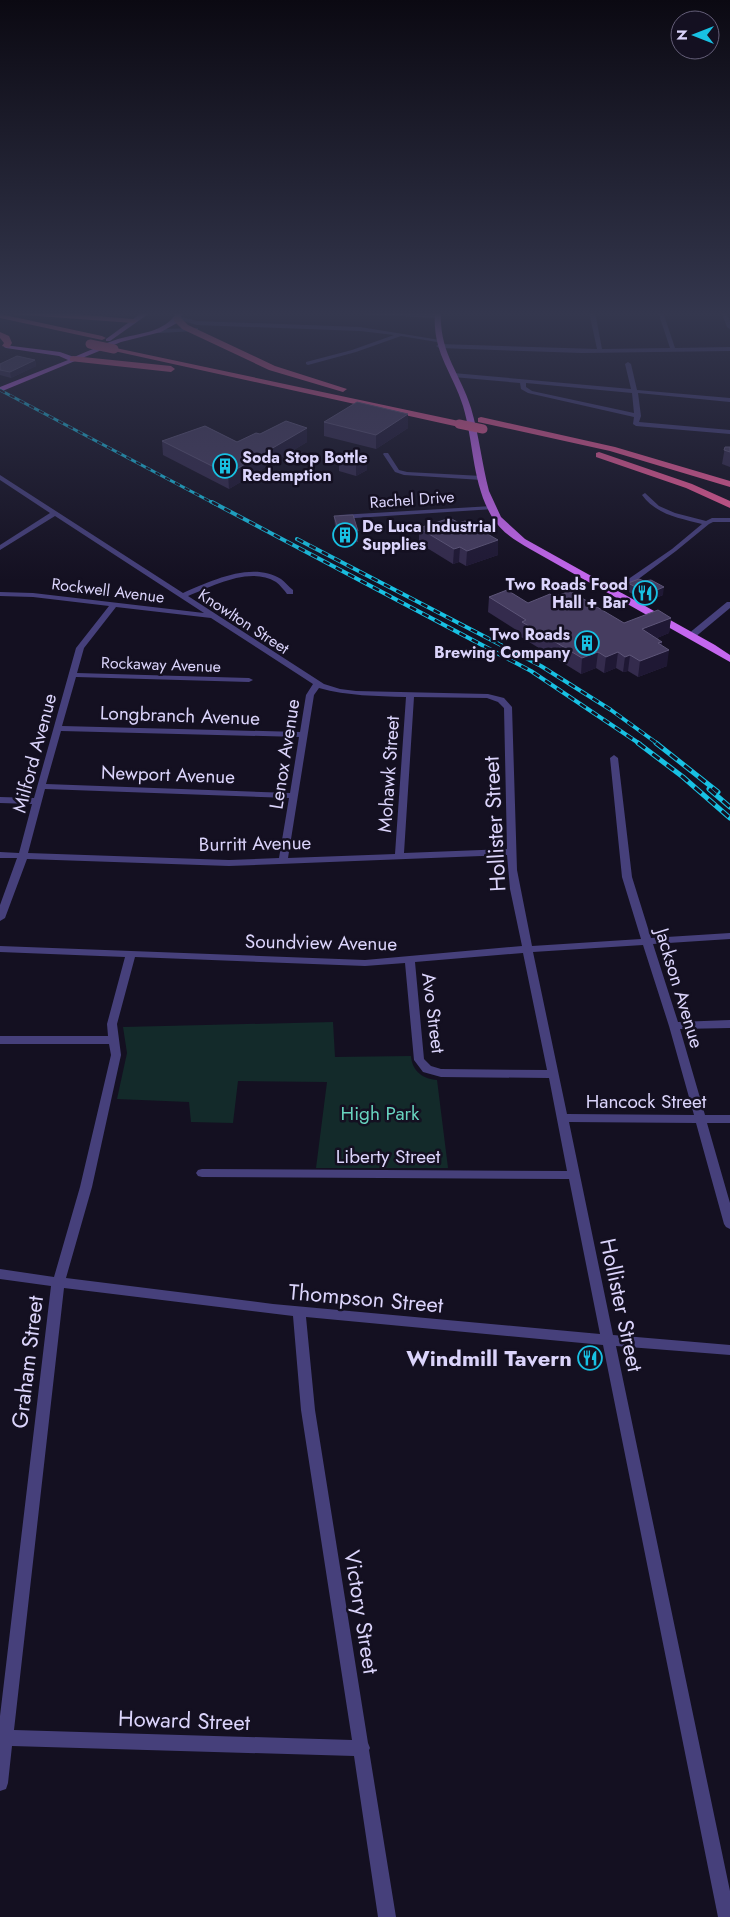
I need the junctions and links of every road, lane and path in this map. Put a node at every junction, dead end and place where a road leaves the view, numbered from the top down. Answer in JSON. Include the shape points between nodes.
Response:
{"nodes":[{"id":1,"x":393,"y":401,"type":"edge"},
{"id":2,"x":465,"y":401,"type":"edge"},
{"id":3,"x":573,"y":401,"type":"edge"},
{"id":4,"x":637,"y":401,"type":"edge"},
{"id":5,"x":358,"y":402,"type":"edge"},
{"id":6,"x":638,"y":416,"type":"junction"},
{"id":7,"x":459,"y":419,"type":"junction"},
{"id":8,"x":482,"y":424,"type":"junction"},
{"id":9,"x":730,"y":432,"type":"edge"},
{"id":10,"x":612,"y":449,"type":"junction"},
{"id":11,"x":386,"y":454,"type":"dead end"},
{"id":12,"x":597,"y":455,"type":"junction"},
{"id":13,"x":0,"y":477,"type":"edge"},
{"id":14,"x":482,"y":478,"type":"junction"},
{"id":15,"x":730,"y":479,"type":"edge"},
{"id":16,"x":730,"y":484,"type":"edge"},
{"id":17,"x":730,"y":494,"type":"edge"},
{"id":18,"x":645,"y":495,"type":"dead end"},
{"id":19,"x":730,"y":505,"type":"edge"},
{"id":20,"x":492,"y":508,"type":"junction"},
{"id":21,"x":54,"y":513,"type":"junction"},
{"id":22,"x":335,"y":518,"type":"edge"},
{"id":23,"x":730,"y":520,"type":"edge"},
{"id":24,"x":707,"y":523,"type":"junction"},
{"id":25,"x":0,"y":548,"type":"edge"},
{"id":26,"x":290,"y":592,"type":"dead end"},
{"id":27,"x":614,"y":593,"type":"junction"},
{"id":28,"x":0,"y":594,"type":"edge"},
{"id":29,"x":181,"y":596,"type":"junction"},
{"id":30,"x":730,"y":604,"type":"edge"},
{"id":31,"x":114,"y":605,"type":"junction"},
{"id":32,"x":212,"y":616,"type":"junction"},
{"id":33,"x":691,"y":636,"type":"junction"},
{"id":34,"x":730,"y":659,"type":"edge"},
{"id":35,"x":72,"y":675,"type":"junction"},
{"id":36,"x":249,"y":680,"type":"dead end"},
{"id":37,"x":317,"y":684,"type":"junction"},
{"id":38,"x":410,"y":694,"type":"junction"},
{"id":39,"x":501,"y":700,"type":"joint"},
{"id":40,"x":57,"y":728,"type":"junction"},
{"id":41,"x":303,"y":736,"type":"junction"},
{"id":42,"x":614,"y":758,"type":"dead end"},
{"id":43,"x":41,"y":786,"type":"junction"},
{"id":44,"x":294,"y":796,"type":"junction"},
{"id":45,"x":0,"y":800,"type":"edge"},
{"id":46,"x":38,"y":800,"type":"junction"},
{"id":47,"x":512,"y":852,"type":"junction"},
{"id":48,"x":0,"y":855,"type":"edge"},
{"id":49,"x":22,"y":856,"type":"junction"},
{"id":50,"x":399,"y":856,"type":"junction"},
{"id":51,"x":283,"y":861,"type":"junction"},
{"id":52,"x":0,"y":918,"type":"edge"},
{"id":53,"x":730,"y":936,"type":"edge"},
{"id":54,"x":648,"y":942,"type":"junction"},
{"id":55,"x":0,"y":949,"type":"edge"},
{"id":56,"x":528,"y":949,"type":"junction"},
{"id":57,"x":131,"y":954,"type":"junction"},
{"id":58,"x":410,"y":960,"type":"junction"},
{"id":59,"x":730,"y":1024,"type":"edge"},
{"id":60,"x":674,"y":1026,"type":"junction"},
{"id":61,"x":0,"y":1040,"type":"edge"},
{"id":62,"x":115,"y":1040,"type":"junction"},
{"id":63,"x":553,"y":1074,"type":"junction"},
{"id":64,"x":562,"y":1118,"type":"junction"},
{"id":65,"x":701,"y":1119,"type":"junction"},
{"id":66,"x":730,"y":1119,"type":"edge"},
{"id":67,"x":202,"y":1173,"type":"dead end"},
{"id":68,"x":574,"y":1175,"type":"junction"},
{"id":69,"x":730,"y":1224,"type":"edge"},
{"id":70,"x":0,"y":1274,"type":"edge"},
{"id":71,"x":58,"y":1283,"type":"junction"},
{"id":72,"x":299,"y":1312,"type":"junction"},
{"id":73,"x":609,"y":1340,"type":"junction"},
{"id":74,"x":730,"y":1350,"type":"edge"},
{"id":75,"x":5,"y":1738,"type":"junction"},
{"id":76,"x":362,"y":1748,"type":"junction"},
{"id":77,"x":0,"y":1783,"type":"edge"},
{"id":78,"x":387,"y":1917,"type":"edge"},
{"id":79,"x":727,"y":1917,"type":"edge"}],
"edges":[{"from":1,"to":7,"type":"highway"},
{"from":2,"to":14,"type":"main road"},
{"from":3,"to":6,"type":"street"},
{"from":4,"to":6,"type":"street"},
{"from":5,"to":7,"type":"highway"},
{"from":6,"to":9,"type":"street","via":[[636,424]]},
{"from":7,"to":8,"type":"highway","bridge":true},
{"from":8,"to":10,"type":"highway"},
{"from":8,"to":12,"type":"highway"},
{"from":10,"to":15,"type":"highway"},
{"from":10,"to":16,"type":"highway"},
{"from":11,"to":14,"type":"street","via":[[397,471],[406,474]]},
{"from":12,"to":17,"type":"highway"},
{"from":12,"to":19,"type":"highway","via":[[682,484]]},
{"from":13,"to":21,"type":"street","name":"Knowlton Street","via":[[6,485]]},
{"from":14,"to":20,"type":"main road"},
{"from":18,"to":24,"type":"street","via":[[657,508]]},
{"from":20,"to":22,"type":"street","name":"Rachel Drive"},
{"from":20,"to":27,"type":"main road","via":[[504,527],[515,535]]},
{"from":21,"to":25,"type":"street"},
{"from":21,"to":29,"type":"street","name":"Knowlton Street"},
{"from":23,"to":24,"type":"street"},
{"from":24,"to":27,"type":"street"},
{"from":26,"to":29,"type":"street","via":[[274,579],[248,575],[223,580]]},
{"from":27,"to":33,"type":"main road"},
{"from":28,"to":31,"type":"street","name":"Rockwell Avenue"},
{"from":29,"to":32,"type":"street","name":"Knowlton Street"},
{"from":30,"to":33,"type":"street"},
{"from":31,"to":32,"type":"street","name":"Rockwell Avenue"},
{"from":31,"to":35,"type":"street","name":"Milford Avenue","via":[[80,648]]},
{"from":32,"to":37,"type":"street","name":"Knowlton Street"},
{"from":33,"to":34,"type":"main road"},
{"from":35,"to":36,"type":"street","name":"Rockaway Avenue"},
{"from":35,"to":40,"type":"street","name":"Milford Avenue"},
{"from":37,"to":38,"type":"street","name":"Knowlton Street","via":[[345,692]]},
{"from":37,"to":41,"type":"street","name":"Lenox Avenue","via":[[310,695]]},
{"from":38,"to":39,"type":"street","name":"Knowlton Street","via":[[482,696]]},
{"from":38,"to":50,"type":"street","name":"Mohawk Street"},
{"from":39,"to":47,"type":"street","name":"Hollister Street","via":[[509,711]]},
{"from":40,"to":41,"type":"street","name":"Longbranch Avenue"},
{"from":40,"to":43,"type":"street","name":"Milford Avenue"},
{"from":41,"to":44,"type":"street","name":"Lenox Avenue"},
{"from":42,"to":54,"type":"street","name":"Jackson Avenue","via":[[628,877]]},
{"from":43,"to":44,"type":"street","name":"Newport Avenue"},
{"from":43,"to":46,"type":"street","name":"Milford Avenue"},
{"from":44,"to":51,"type":"street","name":"Lenox Avenue"},
{"from":45,"to":46,"type":"street"},
{"from":46,"to":49,"type":"street","name":"Milford Avenue"},
{"from":47,"to":50,"type":"street","name":"Burritt Avenue"},
{"from":47,"to":56,"type":"street","name":"Hollister Street","via":[[515,889]]},
{"from":48,"to":49,"type":"street","name":"Burritt Avenue"},
{"from":49,"to":51,"type":"street","name":"Burritt Avenue","via":[[229,863]]},
{"from":49,"to":52,"type":"street","name":"Milford Avenue"},
{"from":50,"to":51,"type":"street","name":"Burritt Avenue"},
{"from":53,"to":54,"type":"street","name":"Soundview Avenue"},
{"from":54,"to":56,"type":"street","name":"Soundview Avenue"},
{"from":54,"to":60,"type":"street","name":"Jackson Avenue"},
{"from":55,"to":57,"type":"street","name":"Soundview Avenue"},
{"from":56,"to":58,"type":"street","name":"Soundview Avenue"},
{"from":56,"to":63,"type":"street","name":"Hollister Street"},
{"from":57,"to":58,"type":"street","name":"Soundview Avenue","via":[[364,963]]},
{"from":57,"to":62,"type":"street","name":"Graham Street","via":[[112,1024]]},
{"from":58,"to":63,"type":"street","name":"Avo Street","via":[[419,1060],[427,1069],[441,1073]]},
{"from":59,"to":60,"type":"street"},
{"from":60,"to":65,"type":"street","name":"Jackson Avenue"},
{"from":61,"to":62,"type":"street"},
{"from":62,"to":71,"type":"street","name":"Graham Street","via":[[116,1055],[86,1187]]},
{"from":63,"to":64,"type":"street","name":"Hollister Street"},
{"from":64,"to":65,"type":"street","name":"Hancock Street"},
{"from":64,"to":68,"type":"street","name":"Hollister Street"},
{"from":65,"to":66,"type":"street","name":"Hancock Street"},
{"from":65,"to":69,"type":"street","name":"Jackson Avenue"},
{"from":67,"to":68,"type":"street","name":"Liberty Street"},
{"from":68,"to":73,"type":"street","name":"Hollister Street"},
{"from":70,"to":71,"type":"street","name":"Thompson Street"},
{"from":71,"to":72,"type":"street","name":"Thompson Street"},
{"from":71,"to":75,"type":"street","name":"Graham Street"},
{"from":72,"to":73,"type":"street","name":"Thompson Street"},
{"from":72,"to":76,"type":"street","name":"Victory Street","via":[[308,1410]]},
{"from":73,"to":74,"type":"street","name":"Thompson Street"},
{"from":73,"to":79,"type":"street","name":"Hollister Street"},
{"from":75,"to":76,"type":"street","name":"Howard Street"},
{"from":75,"to":77,"type":"street","name":"Graham Street"},
{"from":76,"to":78,"type":"street","name":"Victory Street"}]}
